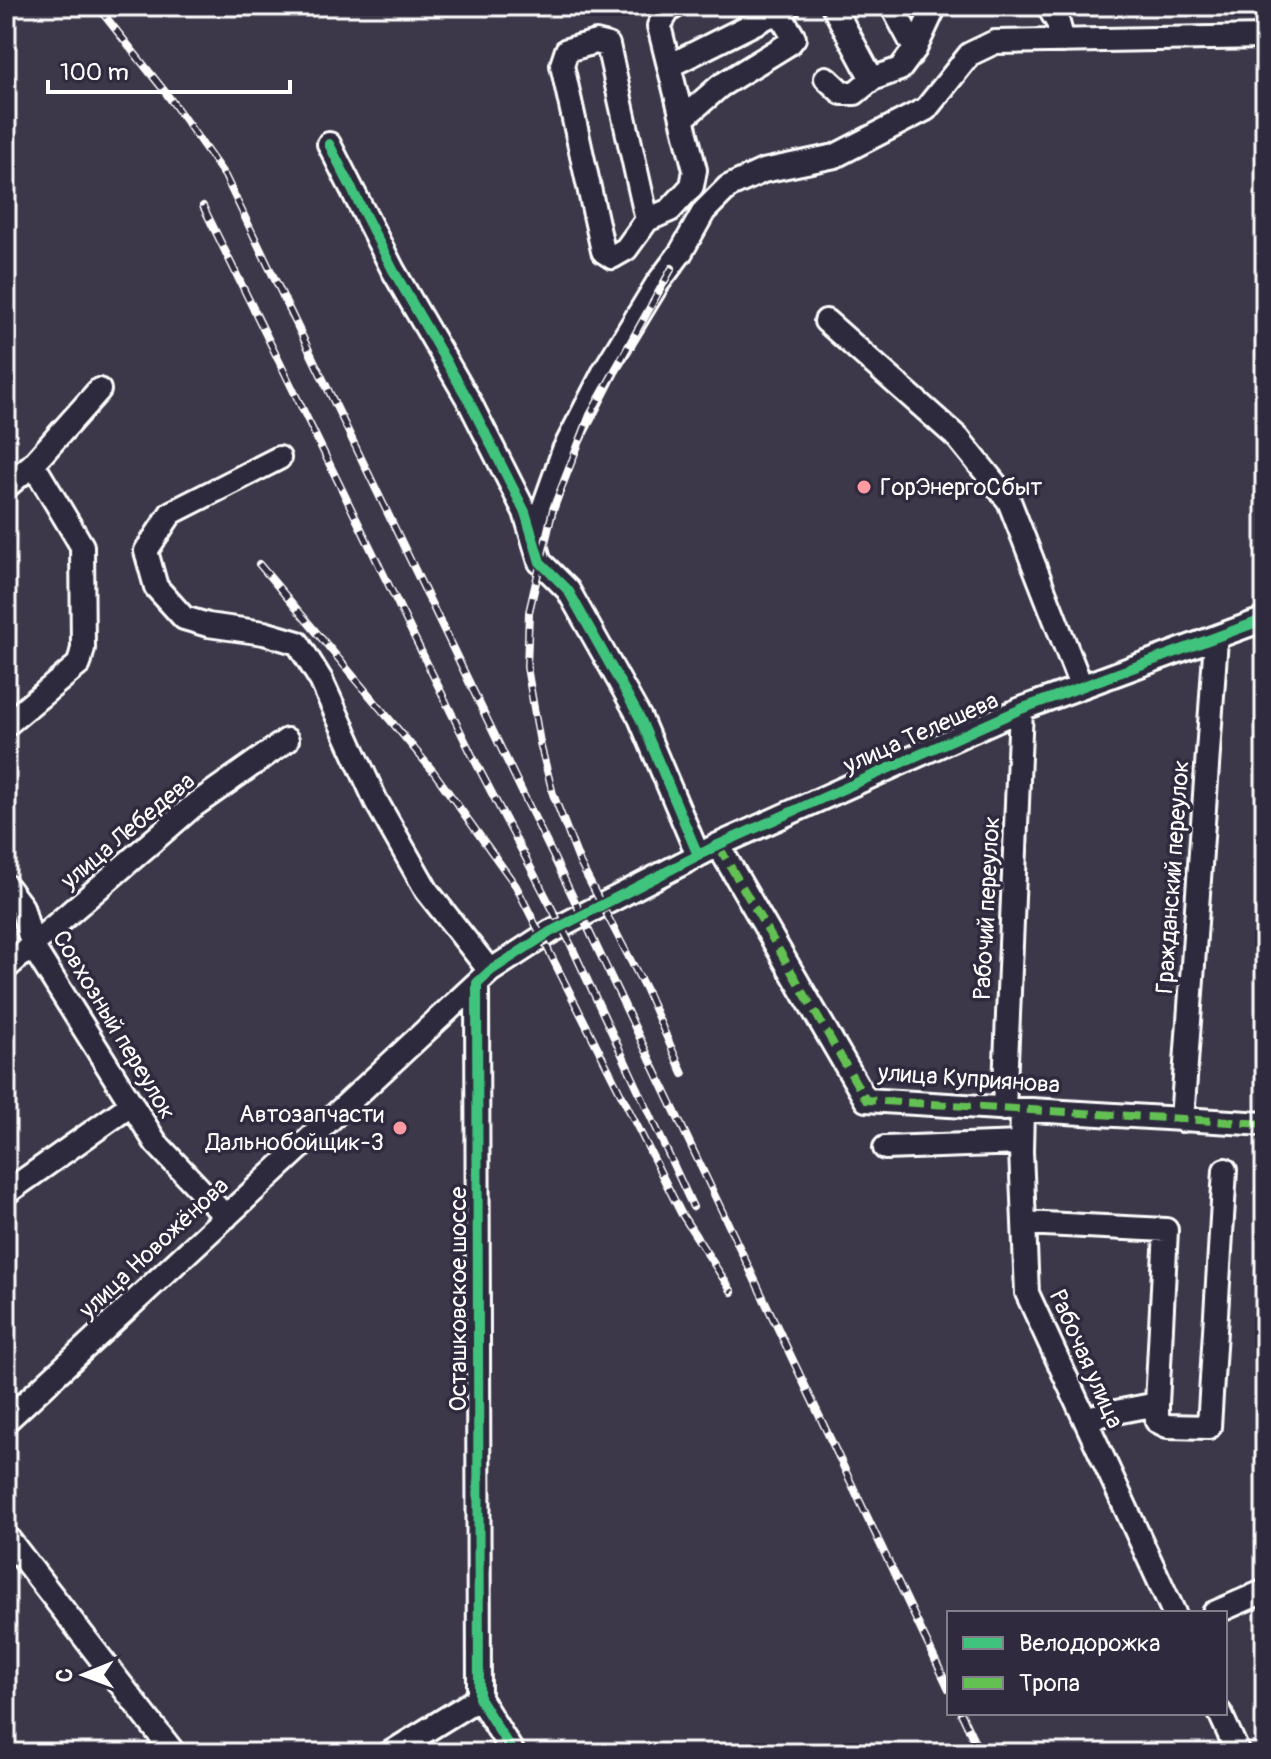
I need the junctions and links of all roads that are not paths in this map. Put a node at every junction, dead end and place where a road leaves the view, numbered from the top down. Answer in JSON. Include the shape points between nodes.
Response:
{"nodes":[{"id":1,"x":676,"y":6,"type":"edge"},
{"id":2,"x":833,"y":6,"type":"edge"},
{"id":3,"x":892,"y":6,"type":"edge"},
{"id":4,"x":935,"y":6,"type":"edge"},
{"id":5,"x":1048,"y":6,"type":"edge"},
{"id":6,"x":784,"y":9,"type":"edge"},
{"id":7,"x":1265,"y":37,"type":"edge"},
{"id":8,"x":1063,"y":41,"type":"junction"},
{"id":9,"x":915,"y":49,"type":"junction"},
{"id":10,"x":669,"y":66,"type":"junction"},
{"id":11,"x":826,"y":78,"type":"dead end"},
{"id":12,"x":872,"y":79,"type":"junction"},
{"id":13,"x":682,"y":119,"type":"junction"},
{"id":14,"x":329,"y":144,"type":"dead end"},
{"id":15,"x":647,"y":220,"type":"junction"},
{"id":16,"x":826,"y":321,"type":"dead end"},
{"id":17,"x":99,"y":390,"type":"dead end"},
{"id":18,"x":279,"y":458,"type":"dead end"},
{"id":19,"x":33,"y":464,"type":"junction"},
{"id":20,"x":6,"y":487,"type":"edge"},
{"id":21,"x":533,"y":537,"type":"junction"},
{"id":22,"x":1265,"y":619,"type":"edge"},
{"id":23,"x":1216,"y":639,"type":"junction"},
{"id":24,"x":1081,"y":686,"type":"junction"},
{"id":25,"x":1021,"y":709,"type":"junction"},
{"id":26,"x":6,"y":725,"type":"edge"},
{"id":27,"x":287,"y":740,"type":"dead end"},
{"id":28,"x":708,"y":850,"type":"junction"},
{"id":29,"x":6,"y":886,"type":"edge"},
{"id":30,"x":33,"y":947,"type":"junction"},
{"id":31,"x":6,"y":968,"type":"edge"},
{"id":32,"x":484,"y":977,"type":"junction"},
{"id":33,"x":132,"y":1104,"type":"junction"},
{"id":34,"x":1013,"y":1109,"type":"junction"},
{"id":35,"x":1182,"y":1120,"type":"junction"},
{"id":36,"x":1265,"y":1124,"type":"edge"},
{"id":37,"x":1021,"y":1143,"type":"junction"},
{"id":38,"x":885,"y":1148,"type":"dead end"},
{"id":39,"x":1225,"y":1170,"type":"dead end"},
{"id":40,"x":6,"y":1193,"type":"edge"},
{"id":41,"x":226,"y":1217,"type":"junction"},
{"id":42,"x":1024,"y":1223,"type":"junction"},
{"id":43,"x":1157,"y":1404,"type":"junction"},
{"id":44,"x":1085,"y":1418,"type":"junction"},
{"id":45,"x":6,"y":1421,"type":"edge"},
{"id":46,"x":6,"y":1536,"type":"edge"},
{"id":47,"x":1265,"y":1591,"type":"edge"},
{"id":48,"x":1173,"y":1611,"type":"edge"},
{"id":49,"x":1219,"y":1611,"type":"edge"},
{"id":50,"x":479,"y":1698,"type":"junction"},
{"id":51,"x":1221,"y":1715,"type":"edge"},
{"id":52,"x":174,"y":1753,"type":"edge"},
{"id":53,"x":390,"y":1753,"type":"edge"},
{"id":54,"x":513,"y":1753,"type":"edge"},
{"id":55,"x":1238,"y":1753,"type":"edge"}],
"edges":[{"from":1,"to":10,"type":"street","via":[[659,26]]},
{"from":2,"to":12,"type":"street"},
{"from":3,"to":9,"type":"street"},
{"from":4,"to":9,"type":"street"},
{"from":5,"to":8,"type":"street"},
{"from":6,"to":10,"type":"street"},
{"from":6,"to":13,"type":"street","via":[[794,38],[790,43],[720,86]]},
{"from":7,"to":8,"type":"street"},
{"from":8,"to":21,"type":"street","via":[[995,42],[970,54],[926,109],[835,156],[763,171],[728,187],[704,211],[606,368],[564,450]]},
{"from":9,"to":12,"type":"street","via":[[900,69]]},
{"from":10,"to":13,"type":"street"},
{"from":11,"to":12,"type":"street","via":[[842,93],[855,93]]},
{"from":13,"to":15,"type":"street","via":[[695,170],[692,186],[670,210]]},
{"from":14,"to":21,"type":"street","via":[[393,270],[469,401]]},
{"from":15,"to":15,"type":"street","via":[[608,45],[596,42],[567,50],[562,65],[603,251],[612,257],[626,249]]},
{"from":16,"to":24,"type":"street","via":[[958,438],[1009,501]]},
{"from":17,"to":19,"type":"street"},
{"from":18,"to":32,"type":"street","via":[[171,513],[146,551],[156,587],[184,618],[298,643],[321,680],[376,801]]},
{"from":19,"to":20,"type":"street"},
{"from":19,"to":26,"type":"street","via":[[82,546],[83,648],[79,664]]},
{"from":21,"to":28,"type":"street","via":[[540,562],[568,590]]},
{"from":22,"to":23,"type":"street","name":"улица Телешева"},
{"from":23,"to":24,"type":"street","name":"улица Телешева"},
{"from":23,"to":35,"type":"street","name":"Гражданский переулок"},
{"from":24,"to":25,"type":"street","name":"улица Телешева"},
{"from":25,"to":28,"type":"street","name":"улица Телешева"},
{"from":25,"to":34,"type":"street","name":"Рабочий переулок"},
{"from":27,"to":30,"type":"street","name":"улица Лебедева","via":[[192,807]]},
{"from":28,"to":32,"type":"street","name":"улица Телешева","via":[[550,932]]},
{"from":28,"to":34,"type":"street","name":"улица Куприянова","via":[[866,1100]]},
{"from":29,"to":30,"type":"street","name":"Совхозный переулок","via":[[22,907]]},
{"from":30,"to":31,"type":"street","name":"улица Лебедева"},
{"from":30,"to":33,"type":"street","name":"Совхозный переулок"},
{"from":32,"to":41,"type":"street","name":"улица Новожёнова"},
{"from":32,"to":50,"type":"street","name":"Осташковское шоссе"},
{"from":33,"to":40,"type":"street"},
{"from":33,"to":41,"type":"street","name":"Совхозный переулок","via":[[156,1143]]},
{"from":34,"to":35,"type":"street","name":"улица Куприянова"},
{"from":34,"to":37,"type":"street","name":"Рабочая улица"},
{"from":35,"to":36,"type":"street","name":"улица Куприянова"},
{"from":37,"to":38,"type":"street"},
{"from":37,"to":42,"type":"street","name":"Рабочая улица"},
{"from":39,"to":43,"type":"street","via":[[1209,1427],[1167,1426],[1157,1421]]},
{"from":41,"to":45,"type":"street","name":"улица Новожёнова"},
{"from":42,"to":43,"type":"street","via":[[1166,1230]]},
{"from":42,"to":44,"type":"street","name":"Рабочая улица","via":[[1027,1293]]},
{"from":43,"to":44,"type":"street"},
{"from":44,"to":48,"type":"street","name":"Рабочая улица"},
{"from":46,"to":52,"type":"street"},
{"from":47,"to":49,"type":"street"},
{"from":50,"to":53,"type":"street"},
{"from":50,"to":54,"type":"street"},
{"from":51,"to":55,"type":"street"}]}
